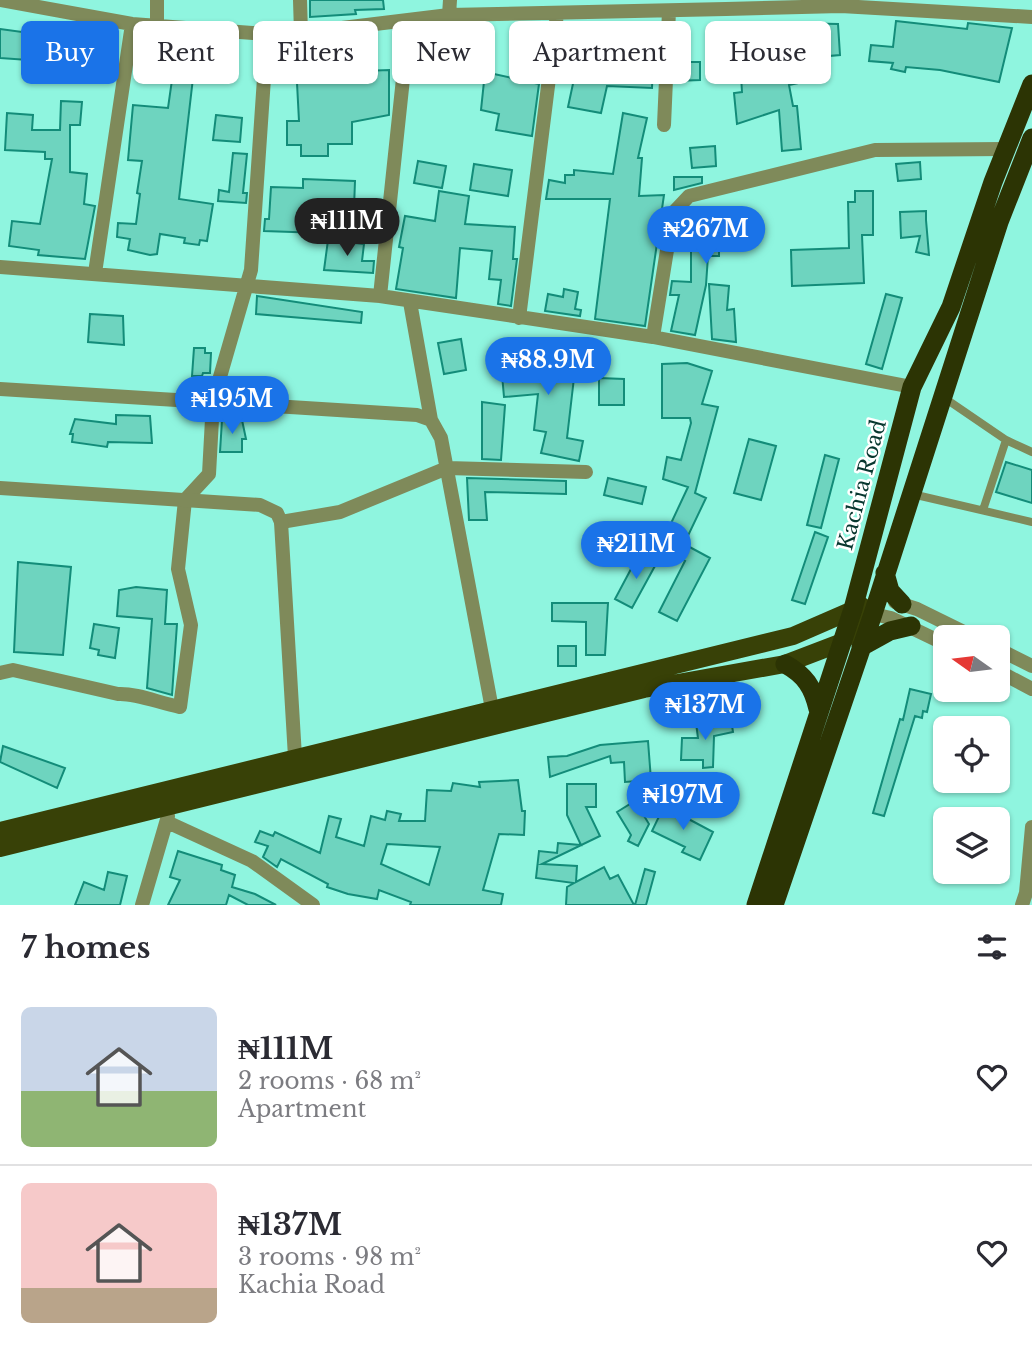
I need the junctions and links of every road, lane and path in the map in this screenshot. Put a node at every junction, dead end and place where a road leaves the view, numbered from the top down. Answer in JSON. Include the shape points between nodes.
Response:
{"nodes":[{"id":1,"x":157,"y":0,"type":"edge"},
{"id":2,"x":300,"y":0,"type":"edge"},
{"id":3,"x":450,"y":0,"type":"edge"},
{"id":4,"x":8,"y":1,"type":"edge"},
{"id":5,"x":600,"y":7,"type":"edge"},
{"id":6,"x":669,"y":11,"type":"junction"},
{"id":7,"x":557,"y":14,"type":"junction"},
{"id":8,"x":449,"y":15,"type":"junction"},
{"id":9,"x":1032,"y":17,"type":"edge"},
{"id":10,"x":157,"y":21,"type":"edge"},
{"id":11,"x":301,"y":21,"type":"edge"},
{"id":12,"x":415,"y":21,"type":"edge"},
{"id":13,"x":132,"y":24,"type":"joint"},
{"id":14,"x":264,"y":84,"type":"edge"},
{"id":15,"x":402,"y":84,"type":"edge"},
{"id":16,"x":1032,"y":85,"type":"edge"},
{"id":17,"x":663,"y":124,"type":"dead end"},
{"id":18,"x":1032,"y":138,"type":"edge"},
{"id":19,"x":1005,"y":149,"type":"junction"},
{"id":20,"x":0,"y":267,"type":"edge"},
{"id":21,"x":95,"y":273,"type":"junction"},
{"id":22,"x":246,"y":284,"type":"junction"},
{"id":23,"x":380,"y":296,"type":"junction"},
{"id":24,"x":410,"y":302,"type":"junction"},
{"id":25,"x":519,"y":318,"type":"junction"},
{"id":26,"x":653,"y":337,"type":"junction"},
{"id":27,"x":912,"y":387,"type":"junction"},
{"id":28,"x":0,"y":389,"type":"edge"},
{"id":29,"x":943,"y":397,"type":"junction"},
{"id":30,"x":213,"y":401,"type":"junction"},
{"id":31,"x":431,"y":421,"type":"junction"},
{"id":32,"x":1006,"y":440,"type":"junction"},
{"id":33,"x":1032,"y":452,"type":"edge"},
{"id":34,"x":447,"y":468,"type":"junction"},
{"id":35,"x":586,"y":472,"type":"dead end"},
{"id":36,"x":0,"y":488,"type":"edge"},
{"id":37,"x":911,"y":494,"type":"junction"},
{"id":38,"x":185,"y":500,"type":"junction"},
{"id":39,"x":983,"y":510,"type":"junction"},
{"id":40,"x":282,"y":522,"type":"junction"},
{"id":41,"x":1032,"y":522,"type":"edge"},
{"id":42,"x":885,"y":573,"type":"junction"},
{"id":43,"x":902,"y":604,"type":"junction"},
{"id":44,"x":874,"y":608,"type":"junction"},
{"id":45,"x":853,"y":610,"type":"junction"},
{"id":46,"x":928,"y":615,"type":"junction"},
{"id":47,"x":934,"y":625,"type":"edge"},
{"id":48,"x":949,"y":625,"type":"edge"},
{"id":49,"x":911,"y":626,"type":"junction"},
{"id":50,"x":933,"y":637,"type":"edge"},
{"id":51,"x":840,"y":643,"type":"junction"},
{"id":52,"x":861,"y":647,"type":"junction"},
{"id":53,"x":1010,"y":655,"type":"edge"},
{"id":54,"x":785,"y":664,"type":"junction"},
{"id":55,"x":1032,"y":666,"type":"edge"},
{"id":56,"x":0,"y":673,"type":"edge"},
{"id":57,"x":1010,"y":677,"type":"edge"},
{"id":58,"x":838,"y":680,"type":"junction"},
{"id":59,"x":1032,"y":688,"type":"edge"},
{"id":60,"x":492,"y":709,"type":"junction"},
{"id":61,"x":818,"y":709,"type":"junction"},
{"id":62,"x":295,"y":757,"type":"junction"},
{"id":63,"x":169,"y":814,"type":"junction"},
{"id":64,"x":1032,"y":827,"type":"edge"},
{"id":65,"x":2,"y":830,"type":"edge"},
{"id":66,"x":0,"y":848,"type":"edge"},
{"id":67,"x":305,"y":902,"type":"edge"},
{"id":68,"x":142,"y":905,"type":"edge"},
{"id":69,"x":756,"y":905,"type":"edge"},
{"id":70,"x":774,"y":905,"type":"edge"},
{"id":71,"x":1023,"y":905,"type":"edge"}],
"edges":[{"from":1,"to":10,"type":"street"},
{"from":2,"to":11,"type":"street"},
{"from":3,"to":8,"type":"street"},
{"from":4,"to":13,"type":"street"},
{"from":5,"to":6,"type":"street"},
{"from":5,"to":7,"type":"street"},
{"from":6,"to":9,"type":"street","via":[[841,6]]},
{"from":6,"to":17,"type":"street"},
{"from":7,"to":8,"type":"street"},
{"from":7,"to":25,"type":"street"},
{"from":8,"to":12,"type":"street"},
{"from":13,"to":21,"type":"street"},
{"from":14,"to":22,"type":"street","via":[[251,270]]},
{"from":15,"to":23,"type":"street"},
{"from":16,"to":19,"type":"highway","name":"Kachia Road"},
{"from":18,"to":29,"type":"highway","name":"Kachia Road","via":[[999,222]]},
{"from":19,"to":26,"type":"street","via":[[875,150],[689,196],[673,213]]},
{"from":19,"to":27,"type":"highway","name":"Kachia Road","via":[[951,307]]},
{"from":20,"to":21,"type":"street"},
{"from":21,"to":22,"type":"street"},
{"from":22,"to":23,"type":"street"},
{"from":22,"to":30,"type":"street"},
{"from":23,"to":24,"type":"street"},
{"from":24,"to":25,"type":"street"},
{"from":24,"to":31,"type":"street"},
{"from":25,"to":26,"type":"street"},
{"from":26,"to":27,"type":"street"},
{"from":27,"to":45,"type":"highway","name":"Kachia Road"},
{"from":28,"to":30,"type":"street"},
{"from":29,"to":32,"type":"lane"},
{"from":29,"to":37,"type":"highway","name":"Kachia Road"},
{"from":30,"to":31,"type":"street","via":[[417,415]]},
{"from":30,"to":38,"type":"street","via":[[209,474]]},
{"from":31,"to":34,"type":"street","via":[[441,438]]},
{"from":32,"to":33,"type":"lane"},
{"from":32,"to":39,"type":"lane"},
{"from":34,"to":35,"type":"street"},
{"from":34,"to":40,"type":"street","via":[[340,512]]},
{"from":34,"to":60,"type":"street"},
{"from":36,"to":38,"type":"street"},
{"from":37,"to":39,"type":"lane"},
{"from":37,"to":42,"type":"highway","name":"Kachia Road"},
{"from":38,"to":40,"type":"street","via":[[260,505]]},
{"from":38,"to":56,"type":"street","via":[[178,569],[191,625],[180,707],[13,670]]},
{"from":39,"to":41,"type":"lane"},
{"from":40,"to":62,"type":"street"},
{"from":42,"to":43,"type":"highway","via":[[890,591]]},
{"from":42,"to":44,"type":"highway","name":"Kachia Road"},
{"from":43,"to":44,"type":"street"},
{"from":43,"to":46,"type":"street"},
{"from":44,"to":45,"type":"main road"},
{"from":44,"to":49,"type":"street"},
{"from":44,"to":51,"type":"main road"},
{"from":44,"to":52,"type":"highway","name":"Kachia Road"},
{"from":45,"to":51,"type":"highway","name":"Kachia Road"},
{"from":45,"to":60,"type":"main road","via":[[793,636]]},
{"from":46,"to":47,"type":"street"},
{"from":46,"to":48,"type":"street"},
{"from":49,"to":50,"type":"street"},
{"from":49,"to":52,"type":"highway","via":[[890,631]]},
{"from":51,"to":54,"type":"main road"},
{"from":51,"to":58,"type":"highway","name":"Kachia Road"},
{"from":52,"to":58,"type":"highway","name":"Kachia Road"},
{"from":53,"to":55,"type":"street"},
{"from":54,"to":61,"type":"highway","via":[[810,684]]},
{"from":54,"to":63,"type":"main road","via":[[645,690]]},
{"from":57,"to":59,"type":"street"},
{"from":58,"to":61,"type":"highway","name":"Kachia Road"},
{"from":58,"to":70,"type":"highway","name":"Kachia Road"},
{"from":60,"to":62,"type":"main road"},
{"from":61,"to":69,"type":"highway","name":"Kachia Road"},
{"from":62,"to":65,"type":"main road"},
{"from":63,"to":66,"type":"main road"},
{"from":63,"to":67,"type":"street","via":[[253,861]]},
{"from":63,"to":68,"type":"street"},
{"from":64,"to":71,"type":"street"}]}
